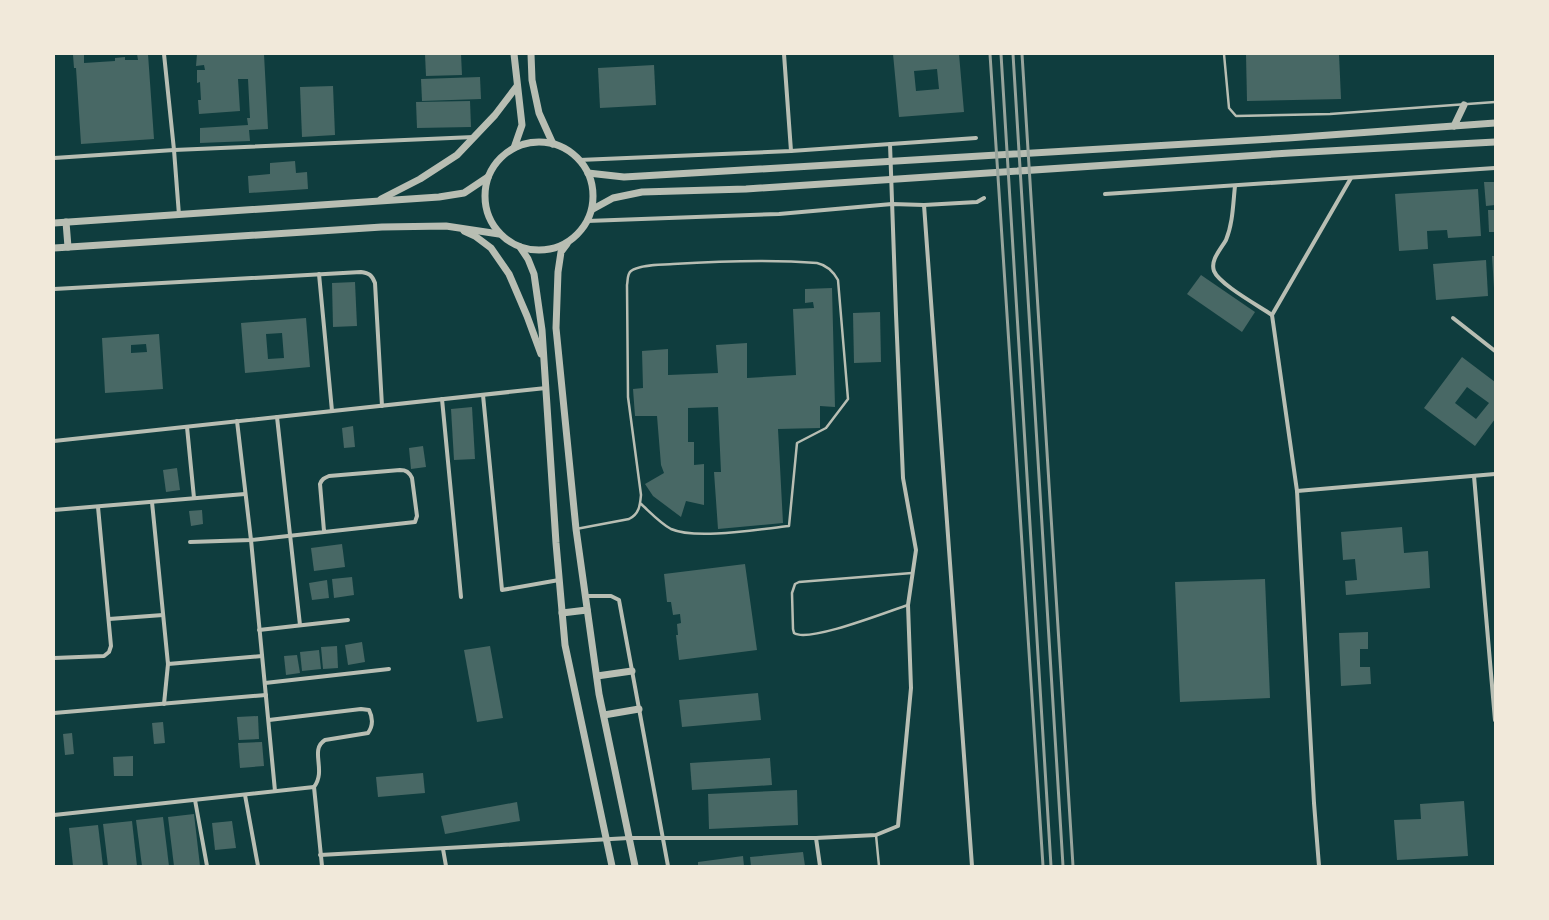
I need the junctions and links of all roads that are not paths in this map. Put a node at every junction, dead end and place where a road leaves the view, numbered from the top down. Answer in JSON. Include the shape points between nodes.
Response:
{"nodes":[{"id":1,"x":164,"y":54,"type":"edge"},
{"id":2,"x":514,"y":54,"type":"edge"},
{"id":3,"x":530,"y":54,"type":"edge"},
{"id":4,"x":784,"y":54,"type":"edge"},
{"id":5,"x":1224,"y":54,"type":"edge"},
{"id":6,"x":517,"y":86,"type":"junction"},
{"id":7,"x":1495,"y":102,"type":"edge"},
{"id":8,"x":1464,"y":104,"type":"junction"},
{"id":9,"x":1495,"y":123,"type":"edge"},
{"id":10,"x":1454,"y":126,"type":"junction"},
{"id":11,"x":474,"y":137,"type":"junction"},
{"id":12,"x":976,"y":138,"type":"dead end"},
{"id":13,"x":1495,"y":142,"type":"edge"},
{"id":14,"x":553,"y":144,"type":"junction"},
{"id":15,"x":890,"y":144,"type":"junction"},
{"id":16,"x":514,"y":148,"type":"junction"},
{"id":17,"x":174,"y":150,"type":"junction"},
{"id":18,"x":791,"y":150,"type":"junction"},
{"id":19,"x":54,"y":158,"type":"edge"},
{"id":20,"x":579,"y":160,"type":"junction"},
{"id":21,"x":1495,"y":168,"type":"edge"},
{"id":22,"x":588,"y":173,"type":"junction"},
{"id":23,"x":488,"y":177,"type":"junction"},
{"id":24,"x":1352,"y":178,"type":"junction"},
{"id":25,"x":1235,"y":186,"type":"junction"},
{"id":26,"x":1105,"y":194,"type":"dead end"},
{"id":27,"x":984,"y":198,"type":"dead end"},
{"id":28,"x":378,"y":201,"type":"junction"},
{"id":29,"x":892,"y":204,"type":"junction"},
{"id":30,"x":924,"y":205,"type":"junction"},
{"id":31,"x":593,"y":209,"type":"junction"},
{"id":32,"x":179,"y":215,"type":"junction"},
{"id":33,"x":587,"y":221,"type":"junction"},
{"id":34,"x":66,"y":222,"type":"junction"},
{"id":35,"x":54,"y":223,"type":"edge"},
{"id":36,"x":457,"y":227,"type":"junction"},
{"id":37,"x":499,"y":234,"type":"junction"},
{"id":38,"x":567,"y":244,"type":"junction"},
{"id":39,"x":68,"y":247,"type":"junction"},
{"id":40,"x":520,"y":247,"type":"junction"},
{"id":41,"x":54,"y":248,"type":"edge"},
{"id":42,"x":319,"y":274,"type":"junction"},
{"id":43,"x":54,"y":289,"type":"edge"},
{"id":44,"x":1272,"y":315,"type":"junction"},
{"id":45,"x":1453,"y":318,"type":"dead end"},
{"id":46,"x":1495,"y":351,"type":"edge"},
{"id":47,"x":544,"y":361,"type":"junction"},
{"id":48,"x":546,"y":388,"type":"junction"},
{"id":49,"x":483,"y":395,"type":"junction"},
{"id":50,"x":442,"y":399,"type":"junction"},
{"id":51,"x":382,"y":406,"type":"junction"},
{"id":52,"x":332,"y":411,"type":"junction"},
{"id":53,"x":277,"y":417,"type":"junction"},
{"id":54,"x":237,"y":422,"type":"junction"},
{"id":55,"x":187,"y":427,"type":"junction"},
{"id":56,"x":54,"y":441,"type":"edge"},
{"id":57,"x":1495,"y":474,"type":"edge"},
{"id":58,"x":1474,"y":476,"type":"junction"},
{"id":59,"x":1297,"y":490,"type":"junction"},
{"id":60,"x":245,"y":494,"type":"junction"},
{"id":61,"x":194,"y":498,"type":"junction"},
{"id":62,"x":152,"y":502,"type":"junction"},
{"id":63,"x":640,"y":503,"type":"junction"},
{"id":64,"x":98,"y":507,"type":"junction"},
{"id":65,"x":54,"y":510,"type":"edge"},
{"id":66,"x":576,"y":529,"type":"junction"},
{"id":67,"x":324,"y":531,"type":"junction"},
{"id":68,"x":290,"y":536,"type":"junction"},
{"id":69,"x":251,"y":540,"type":"junction"},
{"id":70,"x":190,"y":542,"type":"dead end"},
{"id":71,"x":913,"y":573,"type":"junction"},
{"id":72,"x":559,"y":580,"type":"junction"},
{"id":73,"x":585,"y":596,"type":"junction"},
{"id":74,"x":461,"y":597,"type":"dead end"},
{"id":75,"x":908,"y":605,"type":"junction"},
{"id":76,"x":587,"y":610,"type":"junction"},
{"id":77,"x":562,"y":613,"type":"junction"},
{"id":78,"x":164,"y":615,"type":"junction"},
{"id":79,"x":109,"y":619,"type":"junction"},
{"id":80,"x":348,"y":620,"type":"dead end"},
{"id":81,"x":300,"y":625,"type":"junction"},
{"id":82,"x":259,"y":630,"type":"junction"},
{"id":83,"x":262,"y":656,"type":"junction"},
{"id":84,"x":54,"y":658,"type":"edge"},
{"id":85,"x":168,"y":664,"type":"junction"},
{"id":86,"x":389,"y":669,"type":"dead end"},
{"id":87,"x":632,"y":671,"type":"junction"},
{"id":88,"x":597,"y":676,"type":"junction"},
{"id":89,"x":265,"y":683,"type":"junction"},
{"id":90,"x":266,"y":695,"type":"junction"},
{"id":91,"x":164,"y":704,"type":"junction"},
{"id":92,"x":639,"y":709,"type":"junction"},
{"id":93,"x":54,"y":713,"type":"edge"},
{"id":94,"x":604,"y":715,"type":"junction"},
{"id":95,"x":269,"y":720,"type":"junction"},
{"id":96,"x":1495,"y":720,"type":"edge"},
{"id":97,"x":314,"y":787,"type":"junction"},
{"id":98,"x":275,"y":792,"type":"junction"},
{"id":99,"x":245,"y":795,"type":"junction"},
{"id":100,"x":195,"y":800,"type":"junction"},
{"id":101,"x":54,"y":815,"type":"edge"},
{"id":102,"x":876,"y":835,"type":"junction"},
{"id":103,"x":629,"y":838,"type":"junction"},
{"id":104,"x":816,"y":838,"type":"junction"},
{"id":105,"x":663,"y":839,"type":"junction"},
{"id":106,"x":607,"y":840,"type":"junction"},
{"id":107,"x":443,"y":849,"type":"junction"},
{"id":108,"x":320,"y":855,"type":"junction"},
{"id":109,"x":207,"y":866,"type":"edge"},
{"id":110,"x":258,"y":866,"type":"edge"},
{"id":111,"x":322,"y":866,"type":"edge"},
{"id":112,"x":446,"y":866,"type":"edge"},
{"id":113,"x":612,"y":866,"type":"edge"},
{"id":114,"x":635,"y":866,"type":"edge"},
{"id":115,"x":668,"y":866,"type":"edge"},
{"id":116,"x":820,"y":866,"type":"edge"},
{"id":117,"x":879,"y":866,"type":"edge"},
{"id":118,"x":972,"y":866,"type":"edge"},
{"id":119,"x":1320,"y":866,"type":"edge"}],
"edges":[{"from":1,"to":17,"type":"street"},
{"from":2,"to":6,"type":"street"},
{"from":3,"to":14,"type":"street","via":[[539,113]]},
{"from":4,"to":18,"type":"street"},
{"from":5,"to":8,"type":"lane","via":[[1229,108],[1236,116],[1330,114]]},
{"from":6,"to":11,"type":"street"},
{"from":6,"to":16,"type":"street","via":[[522,125]]},
{"from":7,"to":8,"type":"lane"},
{"from":8,"to":10,"type":"street"},
{"from":9,"to":10,"type":"street"},
{"from":10,"to":22,"type":"street","via":[[624,177]]},
{"from":11,"to":17,"type":"street"},
{"from":11,"to":28,"type":"street","via":[[457,155],[420,179]]},
{"from":12,"to":15,"type":"street"},
{"from":13,"to":31,"type":"street","via":[[746,188],[642,192],[613,198]]},
{"from":14,"to":16,"type":"street","via":[[532,142]]},
{"from":14,"to":20,"type":"street","via":[[570,151]]},
{"from":15,"to":18,"type":"street"},
{"from":15,"to":29,"type":"street"},
{"from":16,"to":23,"type":"street","via":[[497,161]]},
{"from":17,"to":19,"type":"street"},
{"from":17,"to":32,"type":"street"},
{"from":18,"to":20,"type":"street"},
{"from":20,"to":22,"type":"street"},
{"from":21,"to":24,"type":"street"},
{"from":22,"to":31,"type":"street","via":[[592,180]]},
{"from":23,"to":28,"type":"street","via":[[464,194]]},
{"from":23,"to":37,"type":"street","via":[[484,199],[488,218]]},
{"from":24,"to":25,"type":"street"},
{"from":24,"to":44,"type":"street"},
{"from":25,"to":26,"type":"street"},
{"from":25,"to":44,"type":"street","via":[[1231,226],[1216,257],[1214,272],[1222,281]]},
{"from":27,"to":30,"type":"street","via":[[977,202]]},
{"from":28,"to":32,"type":"street"},
{"from":29,"to":30,"type":"street"},
{"from":29,"to":33,"type":"street","via":[[778,214]]},
{"from":29,"to":71,"type":"street","via":[[903,478],[916,550]]},
{"from":30,"to":118,"type":"street"},
{"from":31,"to":33,"type":"street"},
{"from":32,"to":34,"type":"street"},
{"from":33,"to":38,"type":"street","via":[[584,229]]},
{"from":34,"to":35,"type":"street"},
{"from":34,"to":39,"type":"street"},
{"from":36,"to":37,"type":"street"},
{"from":36,"to":39,"type":"street","via":[[382,227]]},
{"from":36,"to":47,"type":"street","via":[[491,248],[509,274]]},
{"from":37,"to":40,"type":"street"},
{"from":38,"to":40,"type":"street","via":[[544,251]]},
{"from":38,"to":66,"type":"street","via":[[562,252],[558,272],[556,328]]},
{"from":39,"to":41,"type":"street"},
{"from":40,"to":47,"type":"street","via":[[534,274]]},
{"from":42,"to":43,"type":"street"},
{"from":42,"to":51,"type":"street","via":[[361,272],[373,277]]},
{"from":42,"to":52,"type":"street"},
{"from":44,"to":59,"type":"street"},
{"from":45,"to":46,"type":"street"},
{"from":47,"to":48,"type":"street"},
{"from":48,"to":49,"type":"street"},
{"from":48,"to":72,"type":"street"},
{"from":49,"to":50,"type":"street"},
{"from":49,"to":72,"type":"street","via":[[502,590]]},
{"from":50,"to":51,"type":"street"},
{"from":50,"to":74,"type":"street"},
{"from":51,"to":52,"type":"street"},
{"from":52,"to":53,"type":"street"},
{"from":53,"to":54,"type":"street"},
{"from":53,"to":68,"type":"street"},
{"from":54,"to":55,"type":"street"},
{"from":54,"to":60,"type":"street"},
{"from":55,"to":56,"type":"street"},
{"from":55,"to":61,"type":"street"},
{"from":57,"to":58,"type":"street"},
{"from":58,"to":59,"type":"street"},
{"from":58,"to":96,"type":"street"},
{"from":59,"to":119,"type":"street","via":[[1314,802]]},
{"from":60,"to":61,"type":"street"},
{"from":60,"to":69,"type":"street"},
{"from":61,"to":62,"type":"street"},
{"from":62,"to":64,"type":"street"},
{"from":62,"to":78,"type":"street"},
{"from":63,"to":63,"type":"lane","via":[[628,397],[627,285],[632,270],[646,266],[770,260],[823,264],[835,273],[838,280],[848,399],[826,428],[797,444],[788,526],[706,534],[680,531],[664,524]]},
{"from":63,"to":66,"type":"lane","via":[[634,516],[629,519]]},
{"from":64,"to":65,"type":"street"},
{"from":64,"to":79,"type":"street"},
{"from":66,"to":73,"type":"street"},
{"from":67,"to":67,"type":"street","via":[[415,522],[417,516],[412,478],[409,473],[400,470],[325,477],[320,484]]},
{"from":67,"to":68,"type":"street"},
{"from":68,"to":69,"type":"street"},
{"from":68,"to":81,"type":"street"},
{"from":69,"to":70,"type":"street"},
{"from":69,"to":82,"type":"street"},
{"from":71,"to":75,"type":"street"},
{"from":71,"to":75,"type":"lane","via":[[799,582],[795,584],[792,593],[793,629],[794,633],[800,635],[826,632]]},
{"from":72,"to":77,"type":"street"},
{"from":73,"to":76,"type":"street"},
{"from":73,"to":87,"type":"street","via":[[611,596],[619,600]]},
{"from":75,"to":102,"type":"street","via":[[911,688],[898,826]]},
{"from":76,"to":77,"type":"street"},
{"from":76,"to":88,"type":"street"},
{"from":77,"to":106,"type":"street","via":[[565,645]]},
{"from":78,"to":79,"type":"street"},
{"from":78,"to":85,"type":"street"},
{"from":79,"to":84,"type":"street","via":[[111,646],[104,656]]},
{"from":80,"to":81,"type":"street"},
{"from":81,"to":82,"type":"street"},
{"from":82,"to":83,"type":"street"},
{"from":83,"to":85,"type":"street"},
{"from":83,"to":89,"type":"street"},
{"from":85,"to":91,"type":"street"},
{"from":86,"to":89,"type":"street"},
{"from":87,"to":88,"type":"street"},
{"from":87,"to":92,"type":"street"},
{"from":88,"to":94,"type":"street"},
{"from":89,"to":90,"type":"street"},
{"from":90,"to":91,"type":"street"},
{"from":90,"to":95,"type":"street"},
{"from":91,"to":93,"type":"street"},
{"from":92,"to":94,"type":"street"},
{"from":92,"to":105,"type":"street"},
{"from":94,"to":103,"type":"street"},
{"from":95,"to":97,"type":"street","via":[[369,710],[372,725],[368,733],[325,740],[321,743],[318,752],[320,778]]},
{"from":95,"to":98,"type":"street"},
{"from":97,"to":98,"type":"street"},
{"from":97,"to":108,"type":"street"},
{"from":98,"to":99,"type":"street"},
{"from":99,"to":100,"type":"street"},
{"from":99,"to":110,"type":"street"},
{"from":100,"to":101,"type":"street"},
{"from":100,"to":109,"type":"street"},
{"from":102,"to":104,"type":"street"},
{"from":102,"to":117,"type":"lane"},
{"from":103,"to":105,"type":"street"},
{"from":103,"to":106,"type":"street"},
{"from":103,"to":114,"type":"street"},
{"from":104,"to":105,"type":"street"},
{"from":104,"to":116,"type":"street"},
{"from":105,"to":115,"type":"street"},
{"from":106,"to":107,"type":"street"},
{"from":106,"to":113,"type":"street"},
{"from":107,"to":108,"type":"street"},
{"from":107,"to":112,"type":"street"},
{"from":108,"to":111,"type":"street"}]}
